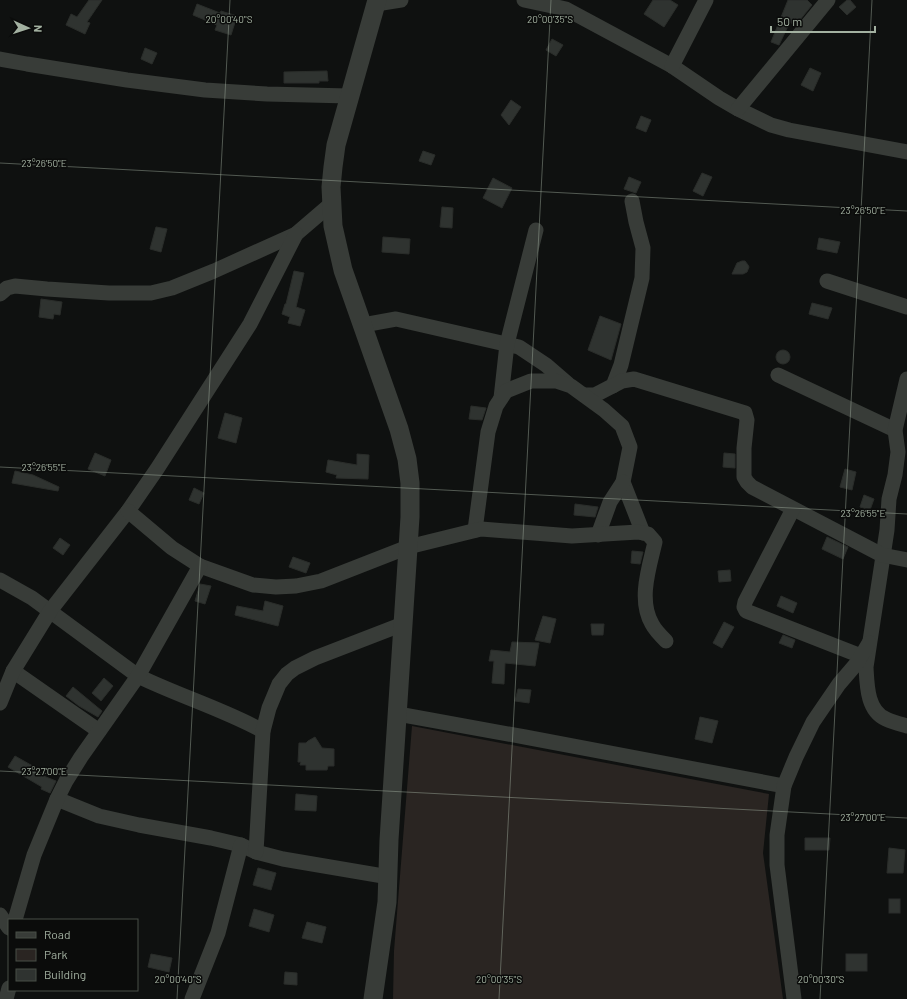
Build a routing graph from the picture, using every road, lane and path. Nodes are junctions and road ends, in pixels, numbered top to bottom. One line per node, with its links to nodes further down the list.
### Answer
1 (401, 0): 5 (street)
2 (524, 0): 6 (street)
3 (706, 0): 8 (street)
4 (828, 0): 10 (street)
5 (377, 2): 9 (street)
6 (568, 5): 8 (street)
7 (0, 58): 9 (street)
8 (672, 66): 10 (street)
9 (349, 96): 13 (street)
10 (738, 109): 11 (street)
11 (907, 152)
12 (632, 201): 24 (street)
13 (331, 204): 15 (street); 19 (street)
14 (536, 230): 20 (street)
15 (296, 234): 17 (street); 31 (street)
16 (827, 281): 18 (street)
17 (0, 294)
18 (907, 307)
19 (362, 325): 20 (street); 35 (street)
20 (507, 344): 23 (street); 26 (street)
21 (778, 375): 27 (street)
22 (907, 379): 27 (street)
23 (571, 386): 25 (street); 26 (street)
24 (613, 386): 25 (street); 30 (street)
25 (585, 395): 29 (street)
26 (502, 398): 32 (street)
27 (895, 430): 28 (street)
28 (902, 452): 36 (street)
29 (623, 482): 33 (street); 34 (street)
30 (793, 509): 36 (street); 44 (street)
31 (128, 511): 38 (street); 40 (street)
32 (475, 530): 34 (street); 35 (street)
33 (643, 533): 34 (street); 42 (street)
34 (598, 535)
35 (408, 547): 38 (street); 41 (street)
36 (882, 555): 37 (street); 43 (street)
37 (907, 560)
38 (200, 566): 46 (street)
39 (0, 580): 40 (street)
40 (50, 611): 45 (street); 46 (street)
41 (403, 624): 48 (street); 51 (street)
42 (666, 641)
43 (869, 643): 44 (street); 49 (street)
44 (861, 656): 52 (street)
45 (13, 671): 47 (street); 50 (street)
46 (138, 676): 50 (street); 51 (street)
47 (0, 703)
48 (398, 714): 52 (street); 56 (street)
49 (907, 726)
50 (99, 731): 53 (street)
51 (263, 731): 55 (street)
52 (784, 786): 62 (street)
53 (57, 799): 54 (street); 58 (street)
54 (241, 845): 55 (street); 60 (street)
55 (256, 852): 56 (street)
56 (389, 877): 61 (street)
57 (0, 915): 59 (street)
58 (15, 919)
59 (8, 927)
60 (192, 999)
61 (373, 999)
62 (794, 999)

